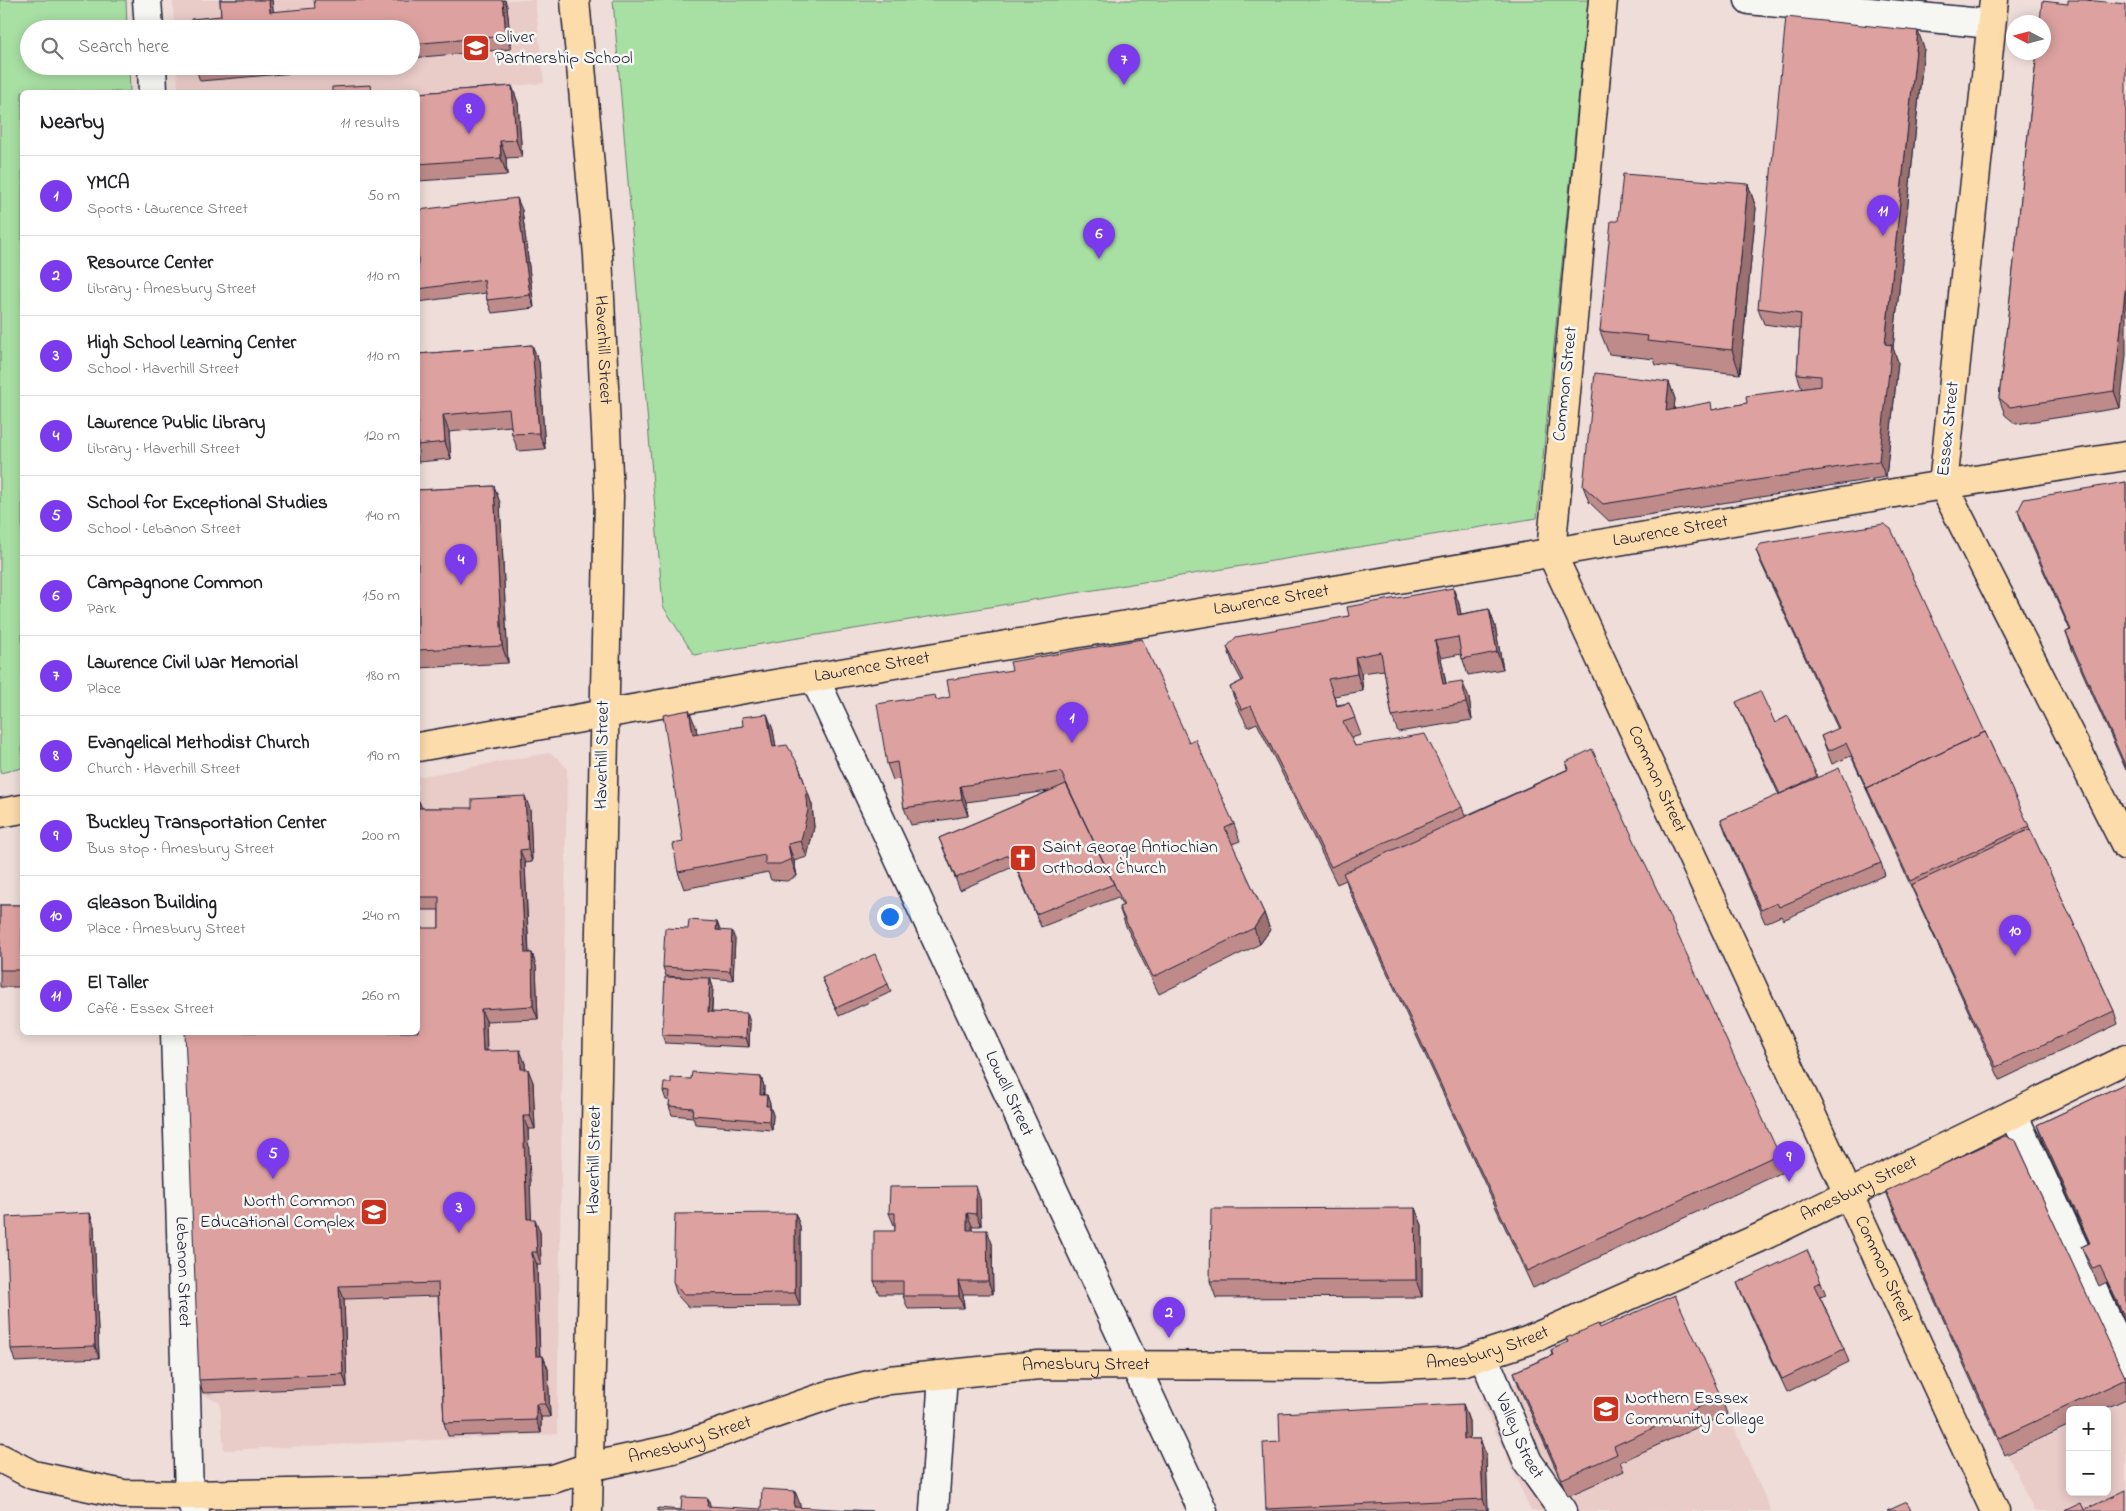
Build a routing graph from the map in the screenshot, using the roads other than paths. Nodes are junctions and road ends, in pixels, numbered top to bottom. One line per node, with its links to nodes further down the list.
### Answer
1 (147, 0): 6 (street)
2 (575, 0): 13 (main road, Haverhill Street)
3 (1603, 0): 11 (main road, Common Street)
4 (1749, 0): 5 (street)
5 (1993, 12): 10 (main road, Essex Street)
6 (148, 20)
7 (152, 75): 8 (street)
8 (153, 90)
9 (2126, 456): 10 (main road, Lawrence Street)
10 (1943, 485): 11 (main road, Lawrence Street); 17 (main road, Essex Street)
11 (1551, 552): 12 (main road, Lawrence Street); 21 (main road, Common Street)
12 (814, 677): 13 (main road, Lawrence Street); 24 (street, Lowell Street)
13 (604, 714): 14 (main road, Lawrence Street); 27 (main road, Haverhill Street)
14 (420, 747)
15 (20, 810): 16 (main road)
16 (0, 813)
17 (2126, 846)
18 (175, 1035): 28 (street, Lebanon Street)
19 (2126, 1059): 20 (main road, Amesbury Street)
20 (2013, 1114): 21 (main road, Amesbury Street); 23 (street)
21 (1847, 1195): 22 (main road, Amesbury Street); 33 (main road, Common Street)
22 (1483, 1355): 24 (main road, Amesbury Street); 32 (street, Valley Street)
23 (2126, 1361)
24 (1135, 1365): 25 (main road, Amesbury Street); 31 (street, Lowell Street)
25 (943, 1375): 27 (main road, Amesbury Street); 30 (street)
26 (0, 1458): 28 (main road, Amesbury Street)
27 (589, 1467): 28 (main road, Amesbury Street); 29 (main road, Haverhill Street)
28 (192, 1503)
29 (588, 1511)
30 (934, 1511)
31 (1203, 1511)
32 (1563, 1511)
33 (1995, 1511)

